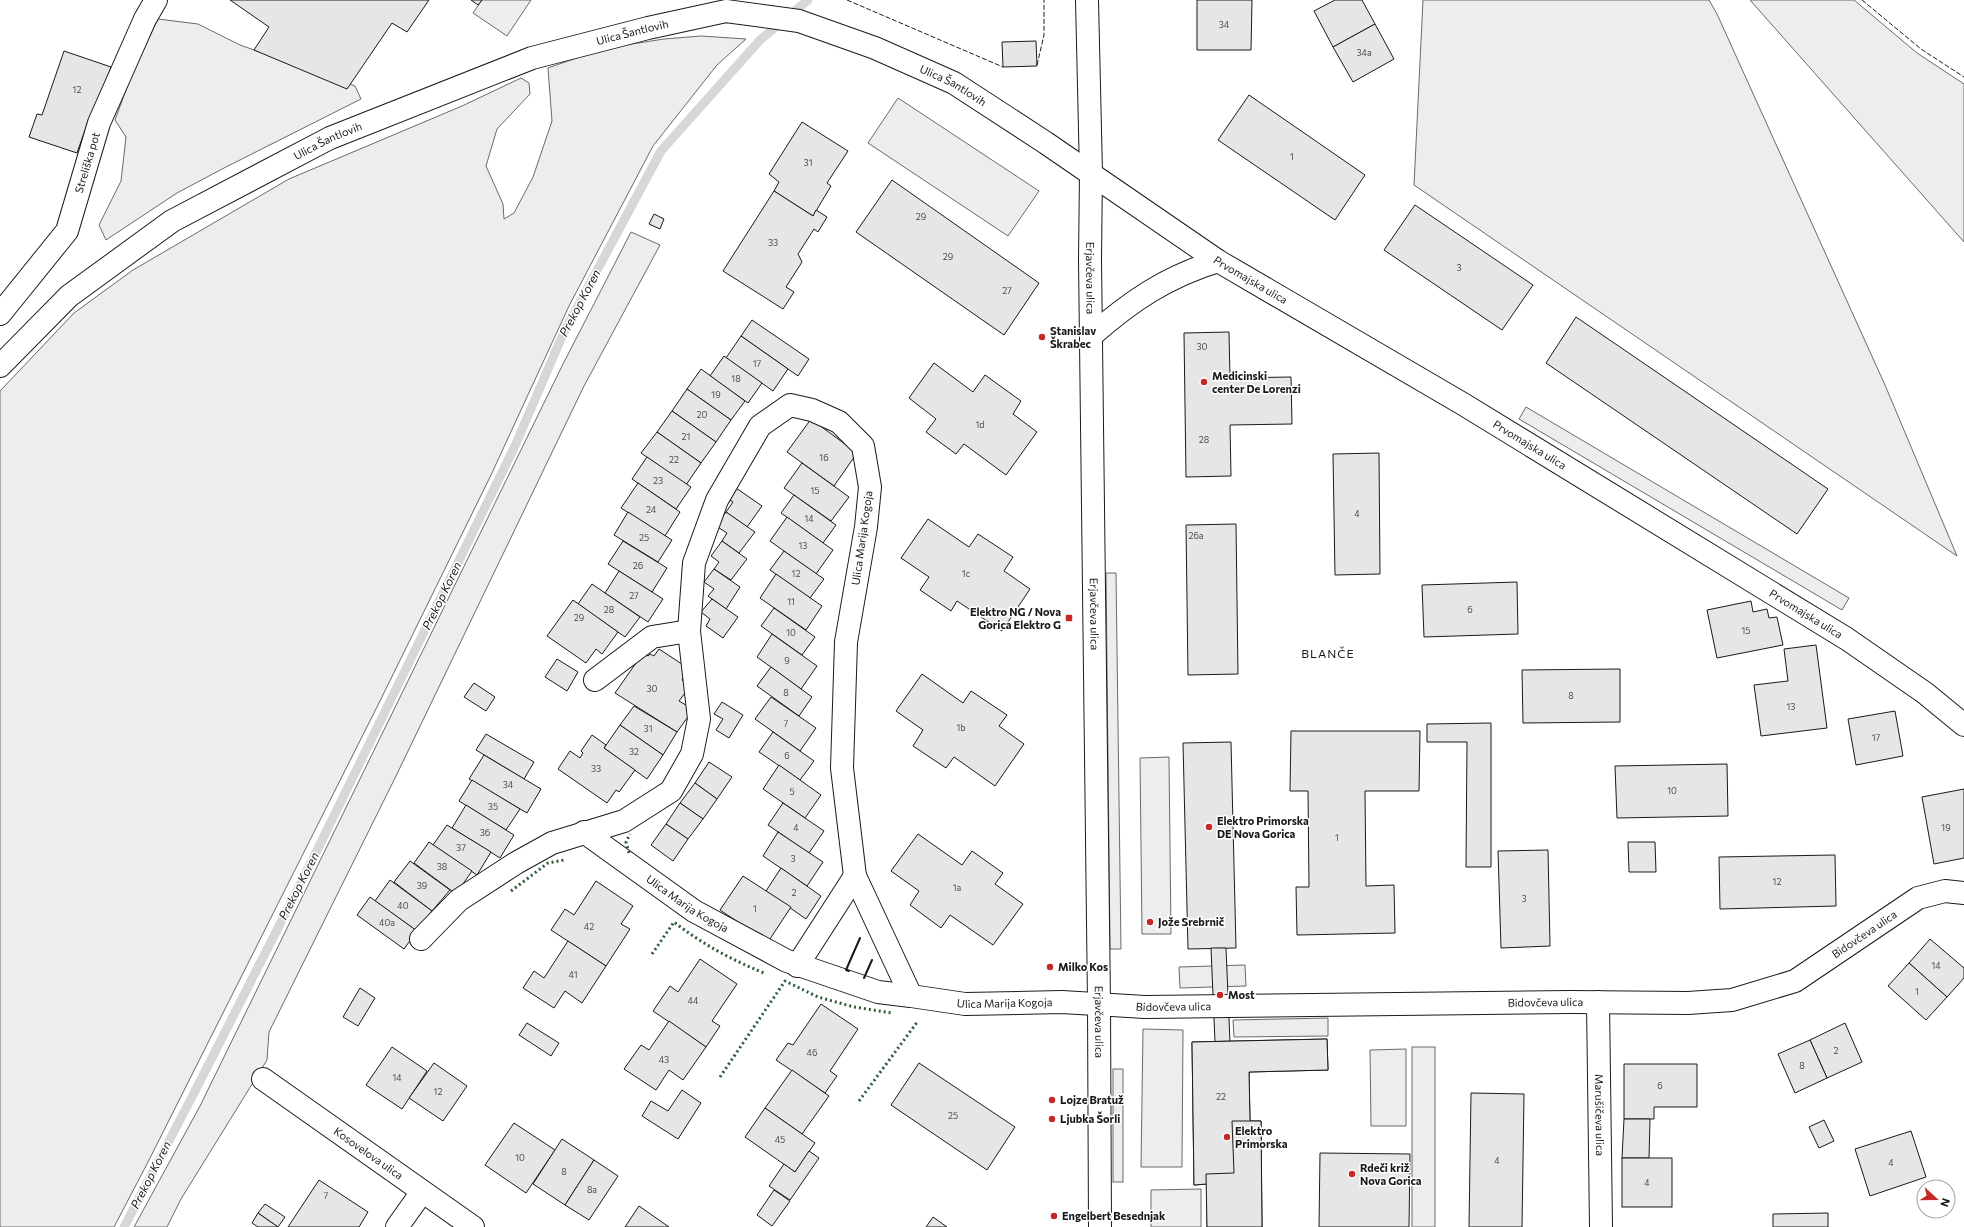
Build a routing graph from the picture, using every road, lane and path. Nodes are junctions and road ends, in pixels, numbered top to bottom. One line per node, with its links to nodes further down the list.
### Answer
1 (156, 0): 5 (street, Streliška pot)
2 (1087, 0): 3 (street, Erjavčeva ulica)
3 (1090, 173): 4 (street, Prvomajska ulica); 6 (street, Erjavčeva ulica); 7 (street, Ulica Šantlovih)
4 (1218, 261): 6 (street); 10 (street, Prvomajska ulica)
5 (0, 314)
6 (1091, 336): 18 (street, Erjavčeva ulica)
7 (0, 366)
8 (689, 631): 9 (street); 11 (street, Ulica Marija Kogoja); 12 (street, Ulica Marija Kogoja)
9 (594, 680)
10 (1964, 725)
11 (584, 832): 14 (street, Ulica Marija Kogoja); 15 (street, Ulica Marija Kogoja)
12 (855, 876): 15 (street); 16 (street, Ulica Marija Kogoja)
13 (1964, 893): 17 (street, Bidovčeva ulica)
14 (421, 939)
15 (797, 966): 16 (street, Ulica Marija Kogoja)
16 (911, 996): 18 (street, Ulica Marija Kogoja)
17 (1598, 1002): 18 (street, Bidovčeva ulica); 24 (street, Marušičeva ulica)
18 (1099, 1004): 23 (street, Erjavčeva ulica)
19 (262, 1079): 20 (street, Kosovelova ulica)
20 (422, 1192): 21 (street); 22 (street, Kosovelova ulica)
21 (397, 1227)
22 (473, 1227)
23 (1100, 1227)
24 (1600, 1227)

